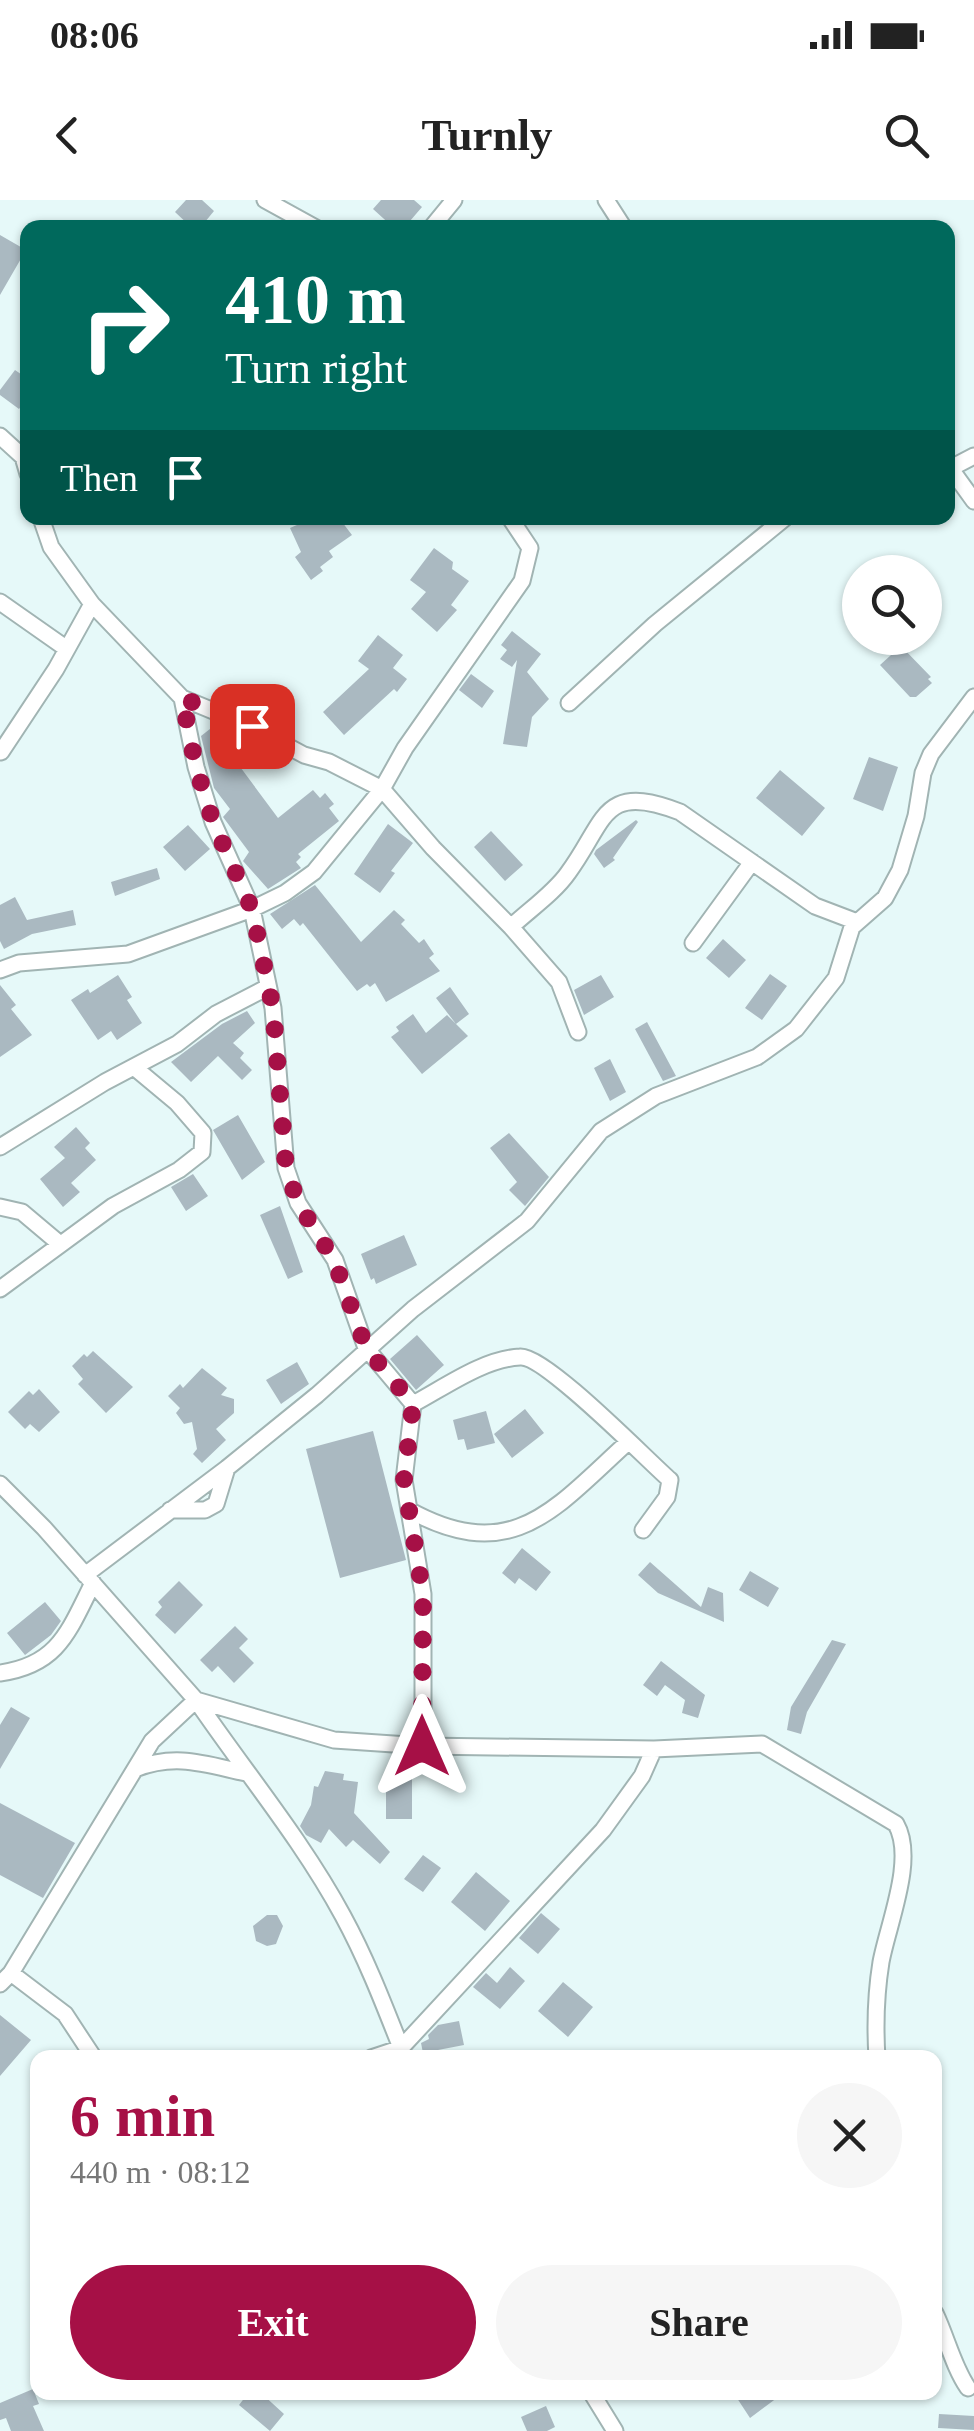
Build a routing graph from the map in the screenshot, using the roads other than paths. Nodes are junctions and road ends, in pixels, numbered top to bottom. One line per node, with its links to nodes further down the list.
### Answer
1 (265, 200): 3 (street)
2 (454, 200): 4 (street)
3 (301, 220)
4 (438, 220)
5 (0, 436): 6 (street)
6 (20, 454)
7 (955, 474): 8 (street)
8 (974, 501)
9 (44, 525): 13 (street)
10 (515, 525): 19 (street)
11 (776, 525): 17 (street)
12 (0, 602): 14 (street)
13 (92, 604): 14 (street); 16 (street)
14 (66, 649): 18 (street)
15 (974, 697): 22 (street)
16 (182, 698): 19 (street); 21 (street)
17 (568, 702)
18 (0, 754)
19 (382, 789): 21 (street); 23 (street)
20 (752, 862): 22 (street); 23 (street); 24 (street)
21 (252, 909): 25 (street); 26 (street)
22 (857, 922): 33 (street)
23 (511, 927): 27 (street)
24 (693, 943)
25 (0, 970)
26 (268, 987): 28 (street); 33 (street)
27 (578, 1032)
28 (135, 1068): 29 (street); 31 (street)
29 (0, 1147)
30 (0, 1206): 31 (street)
31 (60, 1244): 32 (street)
32 (0, 1289)
33 (366, 1348): 34 (street); 39 (street)
34 (413, 1404): 35 (street); 37 (street)
35 (628, 1442): 37 (street); 38 (street)
36 (0, 1484): 39 (street)
37 (409, 1510): 42 (street)
38 (643, 1530)
39 (89, 1579): 40 (street); 41 (street)
40 (0, 1672)
41 (196, 1700): 42 (street); 44 (street); 45 (street)
42 (422, 1746): 43 (street)
43 (654, 1750): 49 (street); 50 (street)
44 (134, 1768): 45 (street); 46 (street)
45 (246, 1772): 48 (street)
46 (6, 1979): 47 (street)
47 (89, 2050)
48 (402, 2050)
49 (405, 2050)
50 (877, 2050)
51 (942, 2327): 52 (street)
52 (968, 2388)
53 (596, 2400): 54 (street)
54 (615, 2431)

